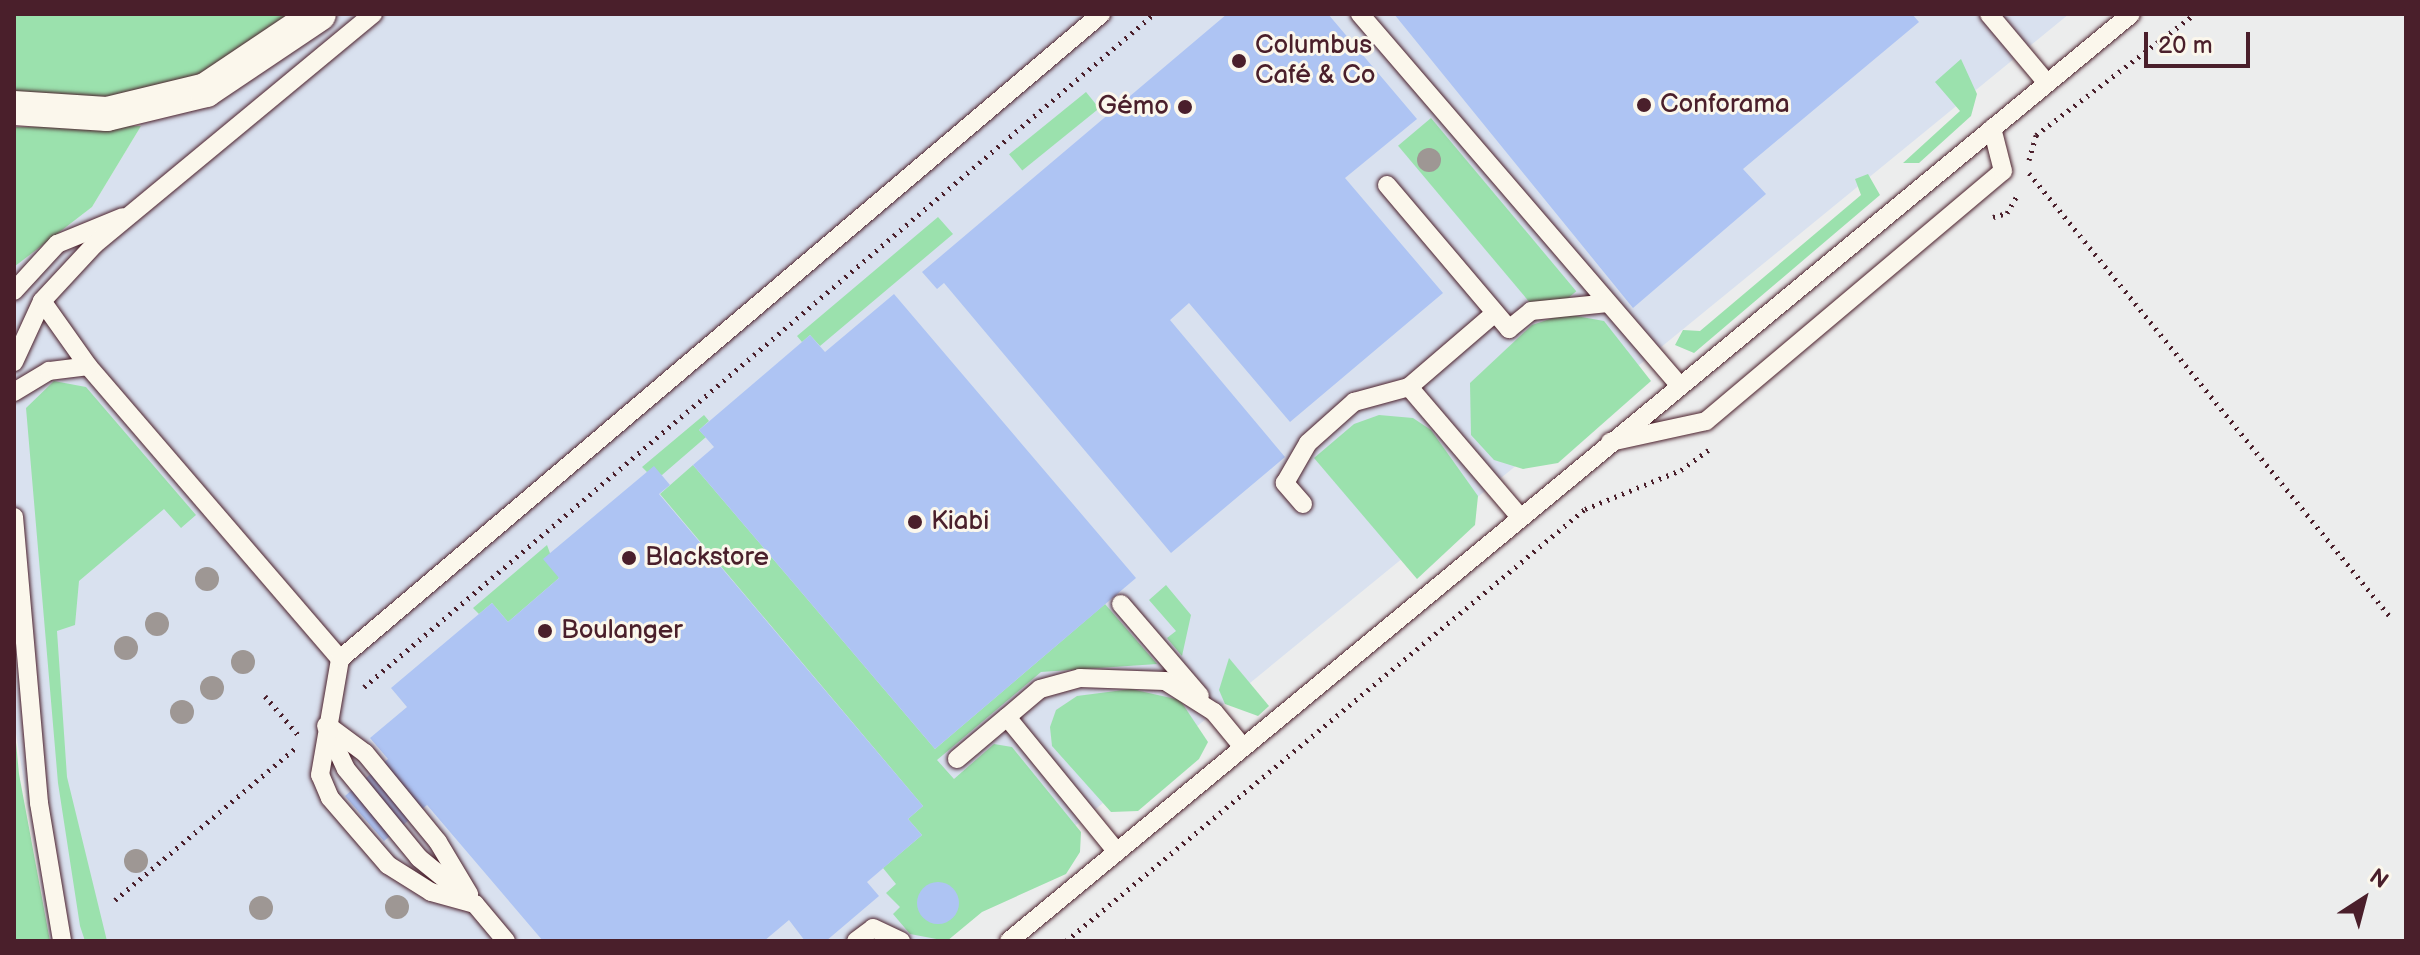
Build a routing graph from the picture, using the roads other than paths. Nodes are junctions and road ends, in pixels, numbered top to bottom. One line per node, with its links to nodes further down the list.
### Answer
1 (319, 14): 9 (street)
2 (373, 14): 12 (lane)
3 (1101, 14): 27 (lane)
4 (1360, 14): 15 (lane)
5 (1989, 14): 8 (lane)
6 (2131, 14): 7 (lane)
7 (2108, 21): 8 (lane)
8 (2047, 83): 10 (lane)
9 (14, 108)
10 (1992, 128): 19 (lane); 22 (lane)
11 (1387, 185): 16 (lane)
12 (126, 216): 13 (lane); 14 (lane)
13 (14, 291)
14 (42, 301): 17 (lane); 18 (lane)
15 (1608, 303): 16 (lane); 19 (lane)
16 (1495, 313): 20 (lane)
17 (14, 362)
18 (88, 366): 21 (lane); 27 (lane)
19 (1678, 384): 22 (lane)
20 (1409, 387): 23 (lane); 24 (lane)
21 (14, 392)
22 (1607, 443): 24 (lane)
23 (1303, 504)
24 (1519, 516): 31 (lane)
25 (14, 517): 35 (lane)
26 (1121, 604): 28 (lane)
27 (340, 659): 30 (lane)
28 (1214, 712): 29 (lane); 31 (lane)
29 (1007, 717): 32 (lane); 33 (lane)
30 (325, 723): 34 (lane); 34 (lane)
31 (1243, 747): 33 (lane)
32 (957, 759)
33 (1117, 852): 39 (lane)
34 (475, 904): 36 (lane)
35 (62, 941)
36 (506, 941)
37 (856, 941): 38 (lane)
38 (901, 941)
39 (1009, 941)

